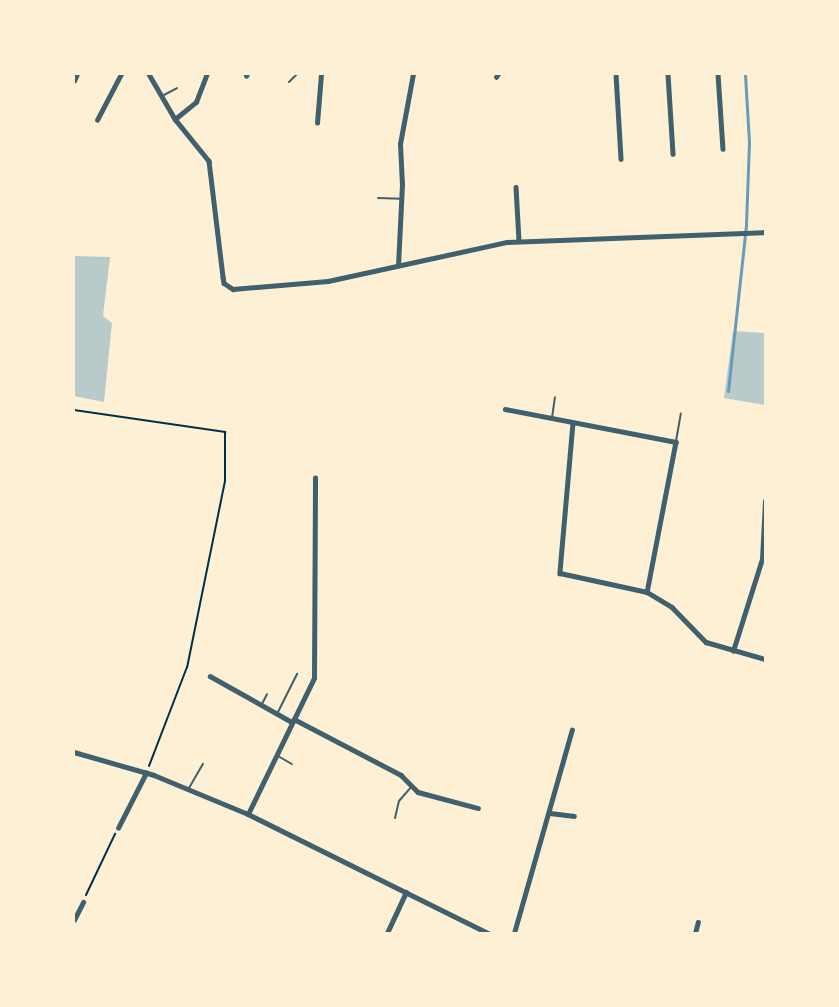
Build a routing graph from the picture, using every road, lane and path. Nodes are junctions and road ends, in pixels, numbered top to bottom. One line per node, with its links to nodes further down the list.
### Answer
1 (78, 74): 11 (street)
2 (121, 74): 16 (street)
3 (149, 74): 14 (street)
4 (207, 74): 15 (street)
5 (297, 74): 12 (lane)
6 (321, 74): 17 (street)
7 (413, 74): 23 (street)
8 (616, 74): 20 (street)
9 (668, 74): 19 (street)
10 (718, 74): 18 (street)
11 (74, 81)
12 (290, 82)
13 (177, 88): 14 (lane)
14 (162, 96): 15 (street)
15 (176, 119): 26 (street)
16 (96, 120)
17 (317, 123)
18 (724, 149)
19 (673, 154)
20 (622, 159)
21 (516, 186): 25 (street)
22 (378, 198): 23 (lane)
23 (401, 199): 26 (street)
24 (765, 232): 25 (street)
25 (519, 241): 26 (street)
26 (398, 266)
27 (555, 397): 31 (lane)
28 (74, 410): 50 (path)
29 (505, 410): 31 (street)
30 (681, 414): 33 (lane)
31 (552, 418): 32 (street)
32 (573, 423): 33 (street); 36 (street)
33 (676, 442): 36 (street)
34 (315, 478): 44 (street)
35 (765, 501): 37 (street)
36 (647, 592): 37 (street)
37 (734, 651): 38 (street)
38 (765, 659)
39 (297, 674): 43 (lane)
40 (210, 676): 42 (street)
41 (267, 694): 42 (lane)
42 (261, 707): 43 (street)
43 (277, 714): 44 (street)
44 (293, 721): 47 (street); 51 (street)
45 (572, 730): 54 (street)
46 (74, 752): 50 (street)
47 (276, 755): 49 (lane); 55 (street)
48 (203, 764): 52 (lane)
49 (292, 764)
50 (146, 773): 52 (street); 58 (street)
51 (412, 786): 53 (street); 57 (lane)
52 (188, 790): 55 (street)
53 (478, 808)
54 (550, 813): 56 (street); 65 (street)
55 (248, 814): 59 (street)
56 (574, 816)
57 (396, 818)
58 (118, 828): 60 (path)
59 (406, 892): 63 (street); 64 (street)
60 (83, 902): 61 (street)
61 (74, 920)
62 (698, 922): 66 (street)
63 (387, 933)
64 (488, 933)
65 (514, 933)
66 (695, 933)

